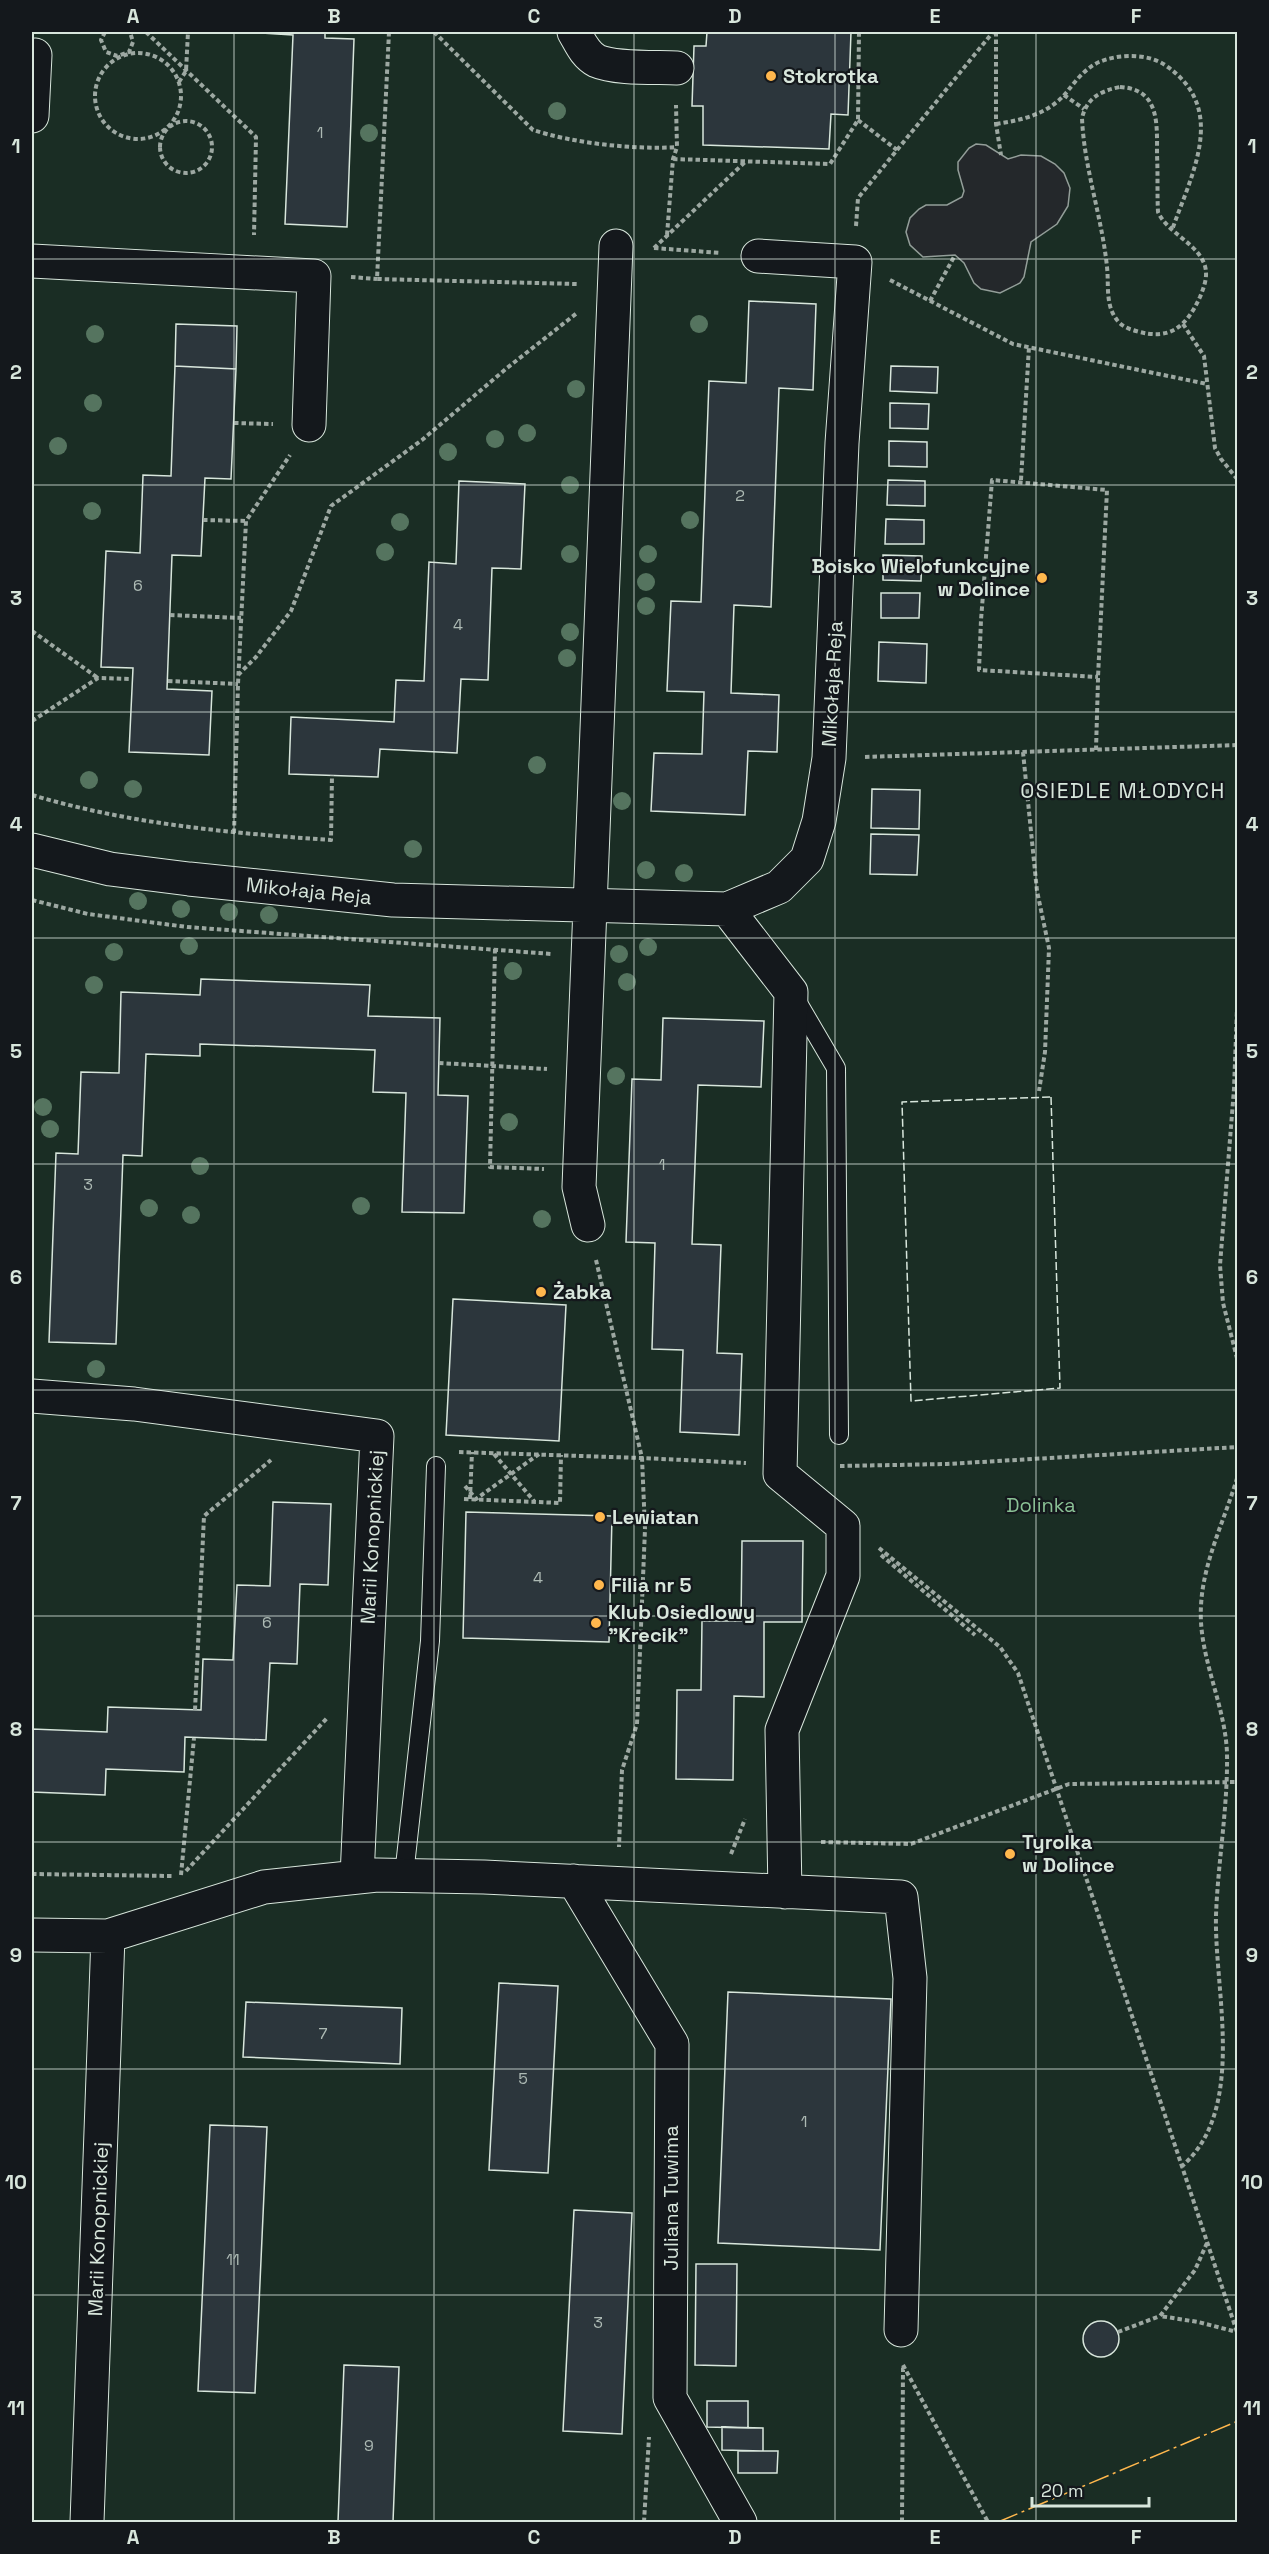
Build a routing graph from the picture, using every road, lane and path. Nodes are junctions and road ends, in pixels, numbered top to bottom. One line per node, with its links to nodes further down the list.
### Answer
1 (105, 32): 2 (path)
2 (130, 32)
3 (146, 32): 12 (path)
4 (188, 32): 12 (path)
5 (389, 32): 37 (path)
6 (434, 32): 22 (path)
7 (574, 32): 11 (street)
8 (859, 32): 18 (path)
9 (995, 32): 19 (path); 23 (path)
10 (35, 55): 17 (street)
11 (677, 68)
12 (186, 71): 13 (path); 29 (path)
13 (179, 82): 20 (path); 21 (path)
14 (1064, 95): 16 (path); 19 (path); 27 (path)
15 (676, 106): 22 (path)
16 (1084, 109): 27 (path); 39 (path)
17 (32, 116)
18 (858, 120): 23 (path); 26 (path)
19 (996, 124): 24 (path)
20 (170, 126): 21 (path); 21 (path)
21 (163, 131)
22 (676, 147): 25 (path)
23 (897, 150): 36 (path)
24 (1001, 155)
25 (673, 159): 26 (path); 28 (path)
26 (745, 162): 28 (path)
27 (1172, 230): 39 (path)
28 (667, 236): 31 (path)
29 (254, 243)
30 (616, 246): 37 (street)
31 (653, 248): 32 (path); 37 (path)
32 (710, 252)
33 (955, 255): 38 (path)
34 (758, 256): 36 (street)
35 (32, 261): 42 (street)
36 (855, 262): 38 (path); 60 (street, Mikołaja Reja)
37 (614, 285): 50 (path); 66 (street)
38 (930, 301): 40 (path)
39 (1183, 324): 41 (path)
40 (1029, 347): 41 (path); 43 (path)
41 (1207, 384): 44 (path)
42 (309, 425): 46 (path)
43 (1021, 480): 51 (path); 51 (path)
44 (1238, 480)
45 (203, 520): 46 (path)
46 (246, 521): 48 (path)
47 (170, 615): 48 (path)
48 (241, 618): 50 (path)
49 (32, 631): 52 (path)
50 (238, 675): 55 (path)
51 (1098, 677): 58 (path)
52 (98, 678): 53 (path); 56 (path)
53 (131, 679)
54 (168, 681): 55 (path)
55 (238, 684): 63 (path)
56 (32, 721)
57 (1238, 745): 58 (path)
58 (1096, 750): 59 (path)
59 (1023, 752): 60 (path); 75 (path)
60 (829, 758): 67 (street, Mikołaja Reja)
61 (332, 775): 63 (path)
62 (32, 795): 63 (path)
63 (234, 834)
64 (32, 850): 66 (street, Mikołaja Reja)
65 (32, 900): 68 (path)
66 (589, 907): 67 (street, Mikołaja Reja); 69 (street)
67 (727, 909): 71 (street)
68 (495, 949): 69 (path); 73 (path)
69 (587, 956): 77 (street)
70 (1238, 982): 78 (path)
71 (791, 992): 81 (lane); 106 (street)
72 (439, 1063): 73 (path)
73 (492, 1066): 74 (path); 76 (path)
74 (515, 1067)
75 (1039, 1091)
76 (512, 1168)
77 (588, 1225): 87 (path)
78 (1238, 1362)
79 (32, 1396): 80 (street, Marii Konopnickiej)
80 (309, 1427): 100 (path); 101 (street, Marii Konopnickiej)
81 (839, 1435)
82 (1238, 1447): 90 (path)
83 (472, 1452): 84 (path); 88 (path); 94 (path)
84 (494, 1453): 85 (path); 91 (path)
85 (540, 1454): 86 (path); 91 (path)
86 (561, 1455): 87 (path); 96 (path)
87 (642, 1458): 89 (path); 110 (path)
88 (442, 1459): 93 (lane)
89 (710, 1462)
90 (860, 1467)
91 (512, 1474): 95 (path); 96 (path)
92 (1238, 1475): 103 (path)
93 (436, 1498): 94 (path); 107 (lane)
94 (470, 1499): 95 (path)
95 (476, 1499): 96 (path)
96 (534, 1501)
97 (872, 1542): 105 (path)
98 (885, 1559): 99 (path)
99 (975, 1635)
100 (195, 1710)
101 (364, 1716): 102 (path); 108 (street, Marii Konopnickiej)
102 (194, 1738)
103 (1226, 1782): 104 (path); 105 (path); 114 (path)
104 (1238, 1782)
105 (1056, 1788): 106 (path); 114 (path)
106 (784, 1841): 111 (street)
107 (404, 1875): 108 (street); 109 (street)
108 (357, 1877): 113 (street)
109 (574, 1881): 110 (street); 123 (street, Juliana Tuwima)
110 (618, 1884): 111 (street)
111 (785, 1892): 117 (street)
112 (32, 1935): 113 (street)
113 (108, 1936): 121 (street, Marii Konopnickiej)
114 (1181, 2167): 115 (path)
115 (1208, 2242): 116 (path); 119 (path)
116 (1160, 2316): 118 (path); 119 (path)
117 (901, 2330)
118 (1118, 2332)
119 (1237, 2334)
120 (649, 2427): 122 (path)
121 (87, 2523)
122 (644, 2523)
123 (740, 2523)
124 (902, 2523): 125 (path)
125 (988, 2523)

